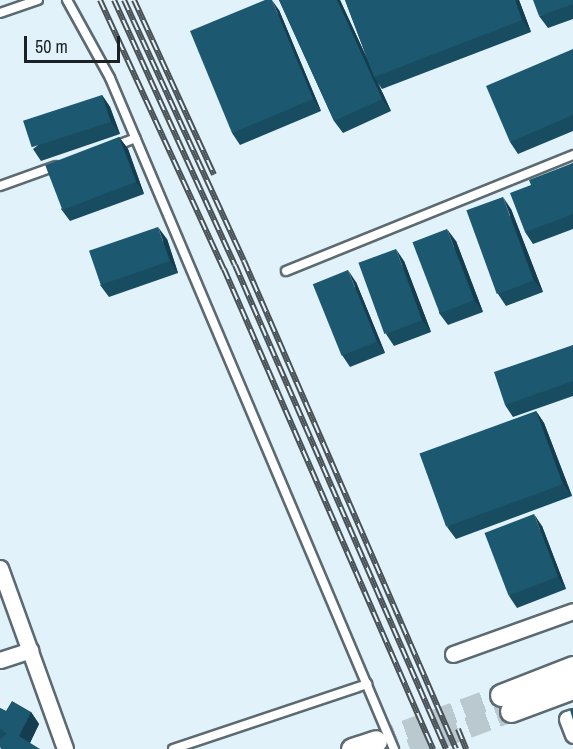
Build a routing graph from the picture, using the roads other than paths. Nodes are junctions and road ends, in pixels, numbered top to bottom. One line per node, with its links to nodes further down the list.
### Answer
1 (38, 0): 3 (lane)
2 (66, 0): 4 (lane)
3 (0, 13)
4 (136, 138): 5 (lane); 16 (lane)
5 (103, 150)
6 (573, 155): 9 (lane)
7 (69, 162): 8 (lane)
8 (0, 186)
9 (286, 271)
10 (0, 568): 12 (street)
11 (573, 611): 13 (street)
12 (30, 650): 14 (street); 21 (street)
13 (453, 654)
14 (0, 660)
15 (573, 667): 17 (street)
16 (367, 684): 20 (lane); 22 (lane)
17 (573, 688)
18 (573, 717): 19 (street)
19 (573, 735)
20 (385, 745): 23 (street)
21 (64, 749)
22 (173, 749)
23 (352, 749)

